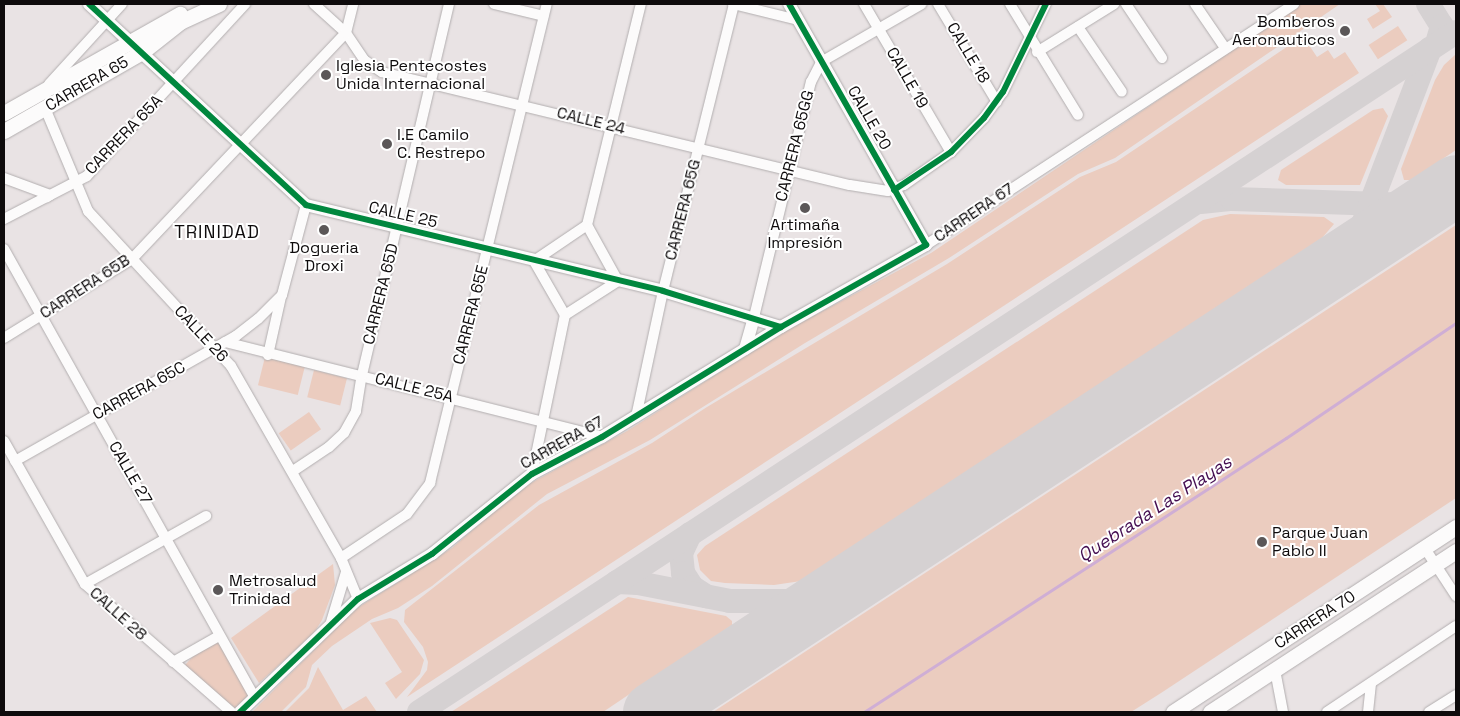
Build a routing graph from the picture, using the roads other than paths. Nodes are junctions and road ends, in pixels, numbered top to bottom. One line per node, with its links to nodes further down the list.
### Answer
1 (89, 4): 24 (street, CALLE 25)
2 (122, 4): 24 (street)
3 (198, 4): 30 (main road, CARRERA 65)
4 (219, 4): 32 (main road, CARRERA 65)
5 (245, 4): 36 (street, CARRERA 65A)
6 (314, 4): 28 (street, CALLE 24)
7 (353, 4): 28 (street)
8 (449, 4): 37 (street, CARRERA 65D)
9 (494, 4): 23 (street)
10 (547, 4): 23 (street, CARRERA 65E)
11 (641, 4): 45 (street)
12 (734, 4): 25 (street); 48 (street, CARRERA 65G)
13 (788, 4): 25 (street, CALLE 20)
14 (864, 4): 27 (street, CALLE 19)
15 (922, 4): 27 (street)
16 (938, 4): 40 (street, CALLE 18)
17 (1010, 4): 29 (street)
18 (1046, 4): 29 (street)
19 (1114, 4): 26 (street)
20 (1126, 4): 34 (street)
21 (1195, 4): 31 (street)
22 (1294, 4): 31 (street, CARRERA 67)
23 (544, 16): 41 (street, CARRERA 65E)
24 (107, 20): 30 (street, CALLE 25); 38 (street)
25 (798, 20): 35 (street, CALLE 20)
26 (1078, 27): 33 (street); 39 (street)
27 (879, 29): 35 (street); 49 (street, CALLE 19)
28 (346, 33): 37 (street, CALLE 24); 47 (street, CARRERA 65B)
29 (1029, 38): 33 (street); 40 (street)
30 (129, 40): 32 (street, CALLE 25); 38 (main road, CARRERA 65)
31 (1225, 48): 59 (street, CARRERA 67)
32 (142, 52): 36 (street, CALLE 25); 42 (main road, CARRERA 65)
33 (1037, 52): 44 (street)
34 (1162, 58)
35 (821, 62): 50 (street, CARRERA 65GG); 53 (street, CALLE 20)
36 (174, 82): 47 (street, CALLE 25); 52 (street, CARRERA 65A)
37 (431, 84): 41 (street, CALLE 24); 58 (street, CARRERA 65D)
38 (44, 90): 43 (main road, CARRERA 65)
39 (1122, 92)
40 (997, 102): 49 (street)
41 (523, 104): 45 (street, CALLE 24); 61 (street, CARRERA 65E)
42 (45, 108): 46 (main road, CARRERA 65); 52 (street, CALLE 26)
43 (4, 113)
44 (1078, 115)
45 (611, 127): 48 (street, CALLE 24); 57 (street)
46 (4, 131)
47 (240, 144): 55 (street, CALLE 25); 62 (street, CARRERA 65B)
48 (699, 147): 50 (street, CALLE 24); 65 (street, CARRERA 65G)
49 (950, 152): 53 (street)
50 (790, 169): 53 (street, CALLE 24); 69 (street, CARRERA 65GG)
51 (4, 178): 54 (street)
52 (75, 182): 54 (street, CARRERA 65A); 62 (street, CALLE 26)
53 (894, 190): 59 (street, CALLE 20)
54 (50, 195): 56 (street, CARRERA 65A)
55 (306, 206): 58 (street, CALLE 25); 66 (street, CARRERA 65C)
56 (4, 219)
57 (587, 225): 63 (street); 64 (street)
58 (397, 228): 61 (street, CALLE 25); 76 (street, CARRERA 65D)
59 (926, 245): 70 (street, CARRERA 67)
60 (4, 249): 68 (street, CALLE 27)
61 (488, 249): 63 (street, CALLE 25); 77 (street, CARRERA 65E)
62 (132, 259): 68 (street, CARRERA 65B); 73 (street, CALLE 26)
63 (534, 261): 64 (street, CALLE 25); 67 (street)
64 (618, 281): 65 (street, CALLE 25); 67 (street)
65 (663, 291): 69 (street, CALLE 25); 79 (street, CARRERA 65G)
66 (282, 294): 72 (street, CARRERA 65C); 75 (street, CARRERA 65C)
67 (565, 316): 80 (street)
68 (41, 317): 71 (street, CARRERA 65B); 78 (street, CALLE 27)
69 (754, 317): 70 (street, CALLE 25); 74 (street)
70 (781, 327): 74 (street, CARRERA 67)
71 (4, 338)
72 (225, 342): 73 (street, CARRERA 65C); 75 (street, CALLE 25A)
73 (215, 348): 78 (street, CARRERA 65C); 84 (street, CALLE 26)
74 (745, 349): 79 (street, CARRERA 67)
75 (268, 355): 76 (street, CALLE 25A)
76 (362, 375): 77 (street, CALLE 25A); 84 (street, CARRERA 65D)
77 (450, 396): 80 (street, CALLE 25A); 91 (street, CARRERA 65E)
78 (96, 415): 83 (street, CARRERA 65C); 88 (street, CALLE 27)
79 (636, 417): 81 (street, CARRERA 67)
80 (542, 420): 81 (street, CALLE 25A); 85 (street)
81 (602, 437): 85 (street, CARRERA 67)
82 (4, 441): 83 (street, CALLE 28)
83 (15, 461): 94 (street, CALLE 28)
84 (293, 471): 91 (street, CALLE 26)
85 (532, 474): 96 (street, CARRERA 67)
86 (206, 516): 88 (street)
87 (1456, 527): 89 (main road, CARRERA 70)
88 (167, 539): 94 (street); 99 (street, CALLE 27)
89 (1424, 547): 92 (street); 103 (main road, CARRERA 70)
90 (1456, 551): 92 (main road, CARRERA 70)
91 (342, 558): 93 (street, CALLE 26)
92 (1436, 565): 95 (street); 101 (main road, CARRERA 70)
93 (346, 572): 96 (street, CALLE 26); 97 (street)
94 (85, 584): 100 (street, CALLE 28)
95 (1456, 596)
96 (358, 599): 97 (street, CARRERA 67)
97 (331, 622): 105 (street, CARRERA 67)
98 (1456, 626): 102 (street)
99 (220, 636): 100 (street); 105 (street, CALLE 27)
100 (173, 662): 107 (street, CALLE 28)
101 (1275, 670): 106 (main road, CARRERA 70); 110 (street)
102 (1371, 682): 111 (street); 112 (street)
103 (1214, 686): 106 (street); 109 (main road, CARRERA 70)
104 (1456, 695): 113 (street)
105 (255, 698): 108 (street, CARRERA 67)
106 (1215, 711)
107 (231, 712)
108 (240, 712)
109 (1173, 712)
110 (1283, 712)
111 (1327, 712)
112 (1368, 712)
113 (1429, 712)

